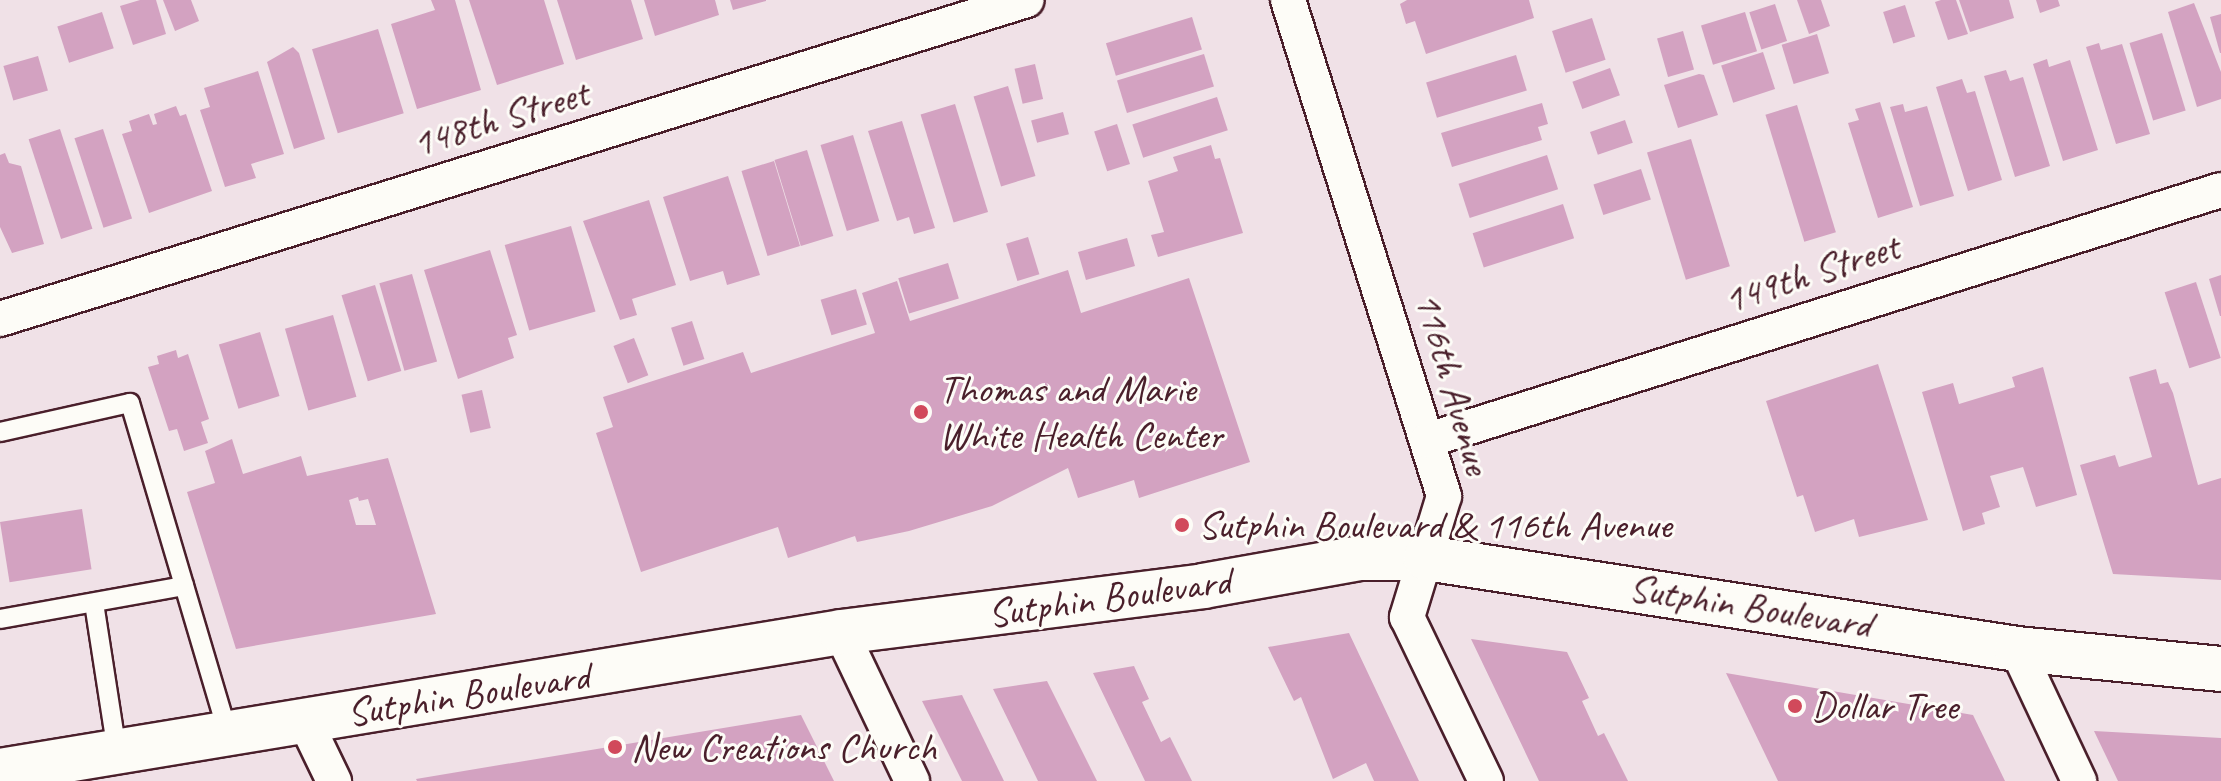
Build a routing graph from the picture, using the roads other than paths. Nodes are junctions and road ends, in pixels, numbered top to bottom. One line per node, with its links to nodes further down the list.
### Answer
1 (1027, 0): 4 (street, 148th Street)
2 (1288, 0): 6 (street, 116th Avenue)
3 (2221, 190): 6 (street, 149th Street)
4 (0, 319)
5 (0, 432): 8 (lane)
6 (1428, 440): 7 (street, 116th Avenue)
7 (1426, 558): 11 (main road, Sutphin Boulevard); 12 (main road, Sutphin Boulevard); 20 (street, 116th Avenue)
8 (184, 586): 9 (lane); 15 (lane)
9 (94, 603): 10 (lane); 16 (lane)
10 (0, 619)
11 (841, 632): 14 (main road, Sutphin Boulevard); 19 (street)
12 (2017, 649): 13 (main road, Sutphin Boulevard); 21 (street)
13 (2221, 669)
14 (305, 721): 15 (main road, Sutphin Boulevard); 18 (street)
15 (228, 733): 16 (main road, Sutphin Boulevard)
16 (117, 752): 17 (main road, Sutphin Boulevard)
17 (0, 771)
18 (334, 781)
19 (912, 781)
20 (1486, 781)
21 (2079, 781)

